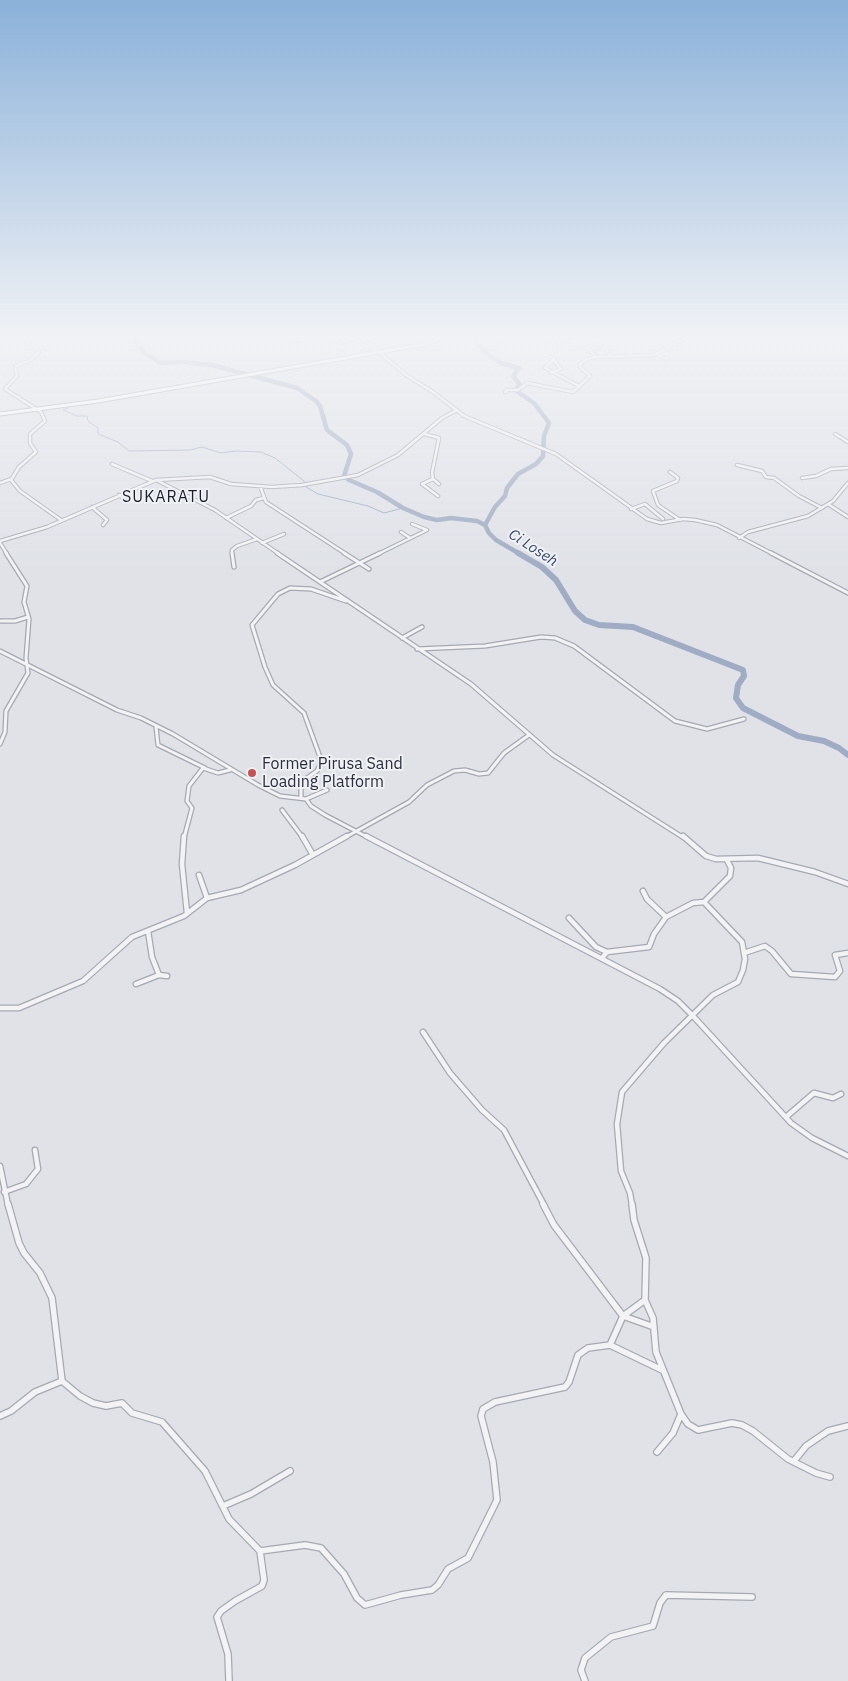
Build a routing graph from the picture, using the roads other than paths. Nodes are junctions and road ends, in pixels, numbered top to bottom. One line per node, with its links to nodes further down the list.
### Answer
1 (42, 413): 12 (street)
2 (451, 413): 4 (street)
3 (462, 413): 26 (street)
4 (425, 434): 13 (street); 18 (street)
5 (835, 434): 6 (street)
6 (848, 442)
7 (112, 464): 14 (street)
8 (737, 465): 25 (street)
9 (848, 468): 11 (street)
10 (670, 472): 31 (street)
11 (802, 478)
12 (11, 479): 15 (street); 30 (street)
13 (433, 479): 17 (street); 20 (street)
14 (154, 481): 18 (street); 19 (street); 28 (street)
15 (0, 483)
16 (848, 483): 23 (street)
17 (439, 484)
18 (260, 486): 21 (street)
19 (119, 495): 22 (street); 24 (street)
20 (438, 496)
21 (264, 498): 28 (street); 41 (street)
22 (126, 500)
23 (828, 504): 25 (street); 27 (street)
24 (92, 507): 30 (street); 33 (street)
25 (822, 508): 37 (street)
26 (631, 509): 29 (street); 31 (street)
27 (848, 517)
28 (226, 518): 38 (street)
29 (662, 518)
30 (62, 520): 39 (street)
31 (680, 520): 37 (street)
32 (412, 524): 36 (street)
33 (103, 525)
34 (401, 532): 36 (street)
35 (284, 534): 40 (street)
36 (410, 538): 41 (street)
37 (739, 538): 45 (street)
38 (257, 539): 40 (street); 42 (street)
39 (0, 542): 47 (street)
40 (262, 543): 44 (street)
41 (360, 562): 43 (street); 44 (street)
42 (234, 567)
43 (369, 570)
44 (320, 582): 46 (street)
45 (848, 593)
46 (348, 600): 50 (street); 61 (street)
47 (28, 617): 48 (street); 53 (street)
48 (1, 621)
49 (422, 627): 50 (street)
50 (402, 638): 51 (street)
51 (417, 649): 54 (street); 56 (street)
52 (0, 651): 53 (street)
53 (27, 665): 55 (street); 57 (street)
54 (744, 719)
55 (156, 727): 58 (street); 59 (street)
56 (529, 735): 64 (street); 66 (street)
57 (0, 744)
58 (204, 768): 59 (street); 72 (street)
59 (230, 770): 61 (street)
60 (327, 790): 62 (street)
61 (301, 798): 62 (street)
62 (306, 799): 64 (street)
63 (282, 810): 65 (street)
64 (357, 832): 65 (street); 79 (street)
65 (313, 855): 70 (street)
66 (727, 860): 68 (street); 71 (street)
67 (199, 875): 70 (street)
68 (848, 884)
69 (643, 891): 74 (street)
70 (207, 898): 72 (street)
71 (704, 902): 74 (street); 77 (street)
72 (187, 913): 75 (street)
73 (569, 918): 76 (street)
74 (666, 918): 76 (street)
75 (148, 931): 80 (street); 83 (street)
76 (607, 952): 79 (street)
77 (744, 953): 78 (street); 84 (street)
78 (848, 953)
79 (602, 958): 84 (street)
80 (159, 975): 81 (street); 82 (street)
81 (167, 976)
82 (136, 984)
83 (0, 1008)
84 (693, 1016): 87 (street); 92 (street)
85 (424, 1032): 93 (street)
86 (841, 1094): 87 (street)
87 (786, 1117): 89 (street)
88 (35, 1150): 91 (street)
89 (848, 1156)
90 (0, 1166): 91 (street)
91 (4, 1192): 97 (street)
92 (645, 1300): 93 (street); 94 (street)
93 (623, 1316): 94 (street); 95 (street)
94 (654, 1328): 96 (street)
95 (610, 1345): 96 (street); 106 (street)
96 (662, 1370): 98 (street)
97 (62, 1381): 99 (street); 105 (street)
98 (681, 1414): 101 (street); 102 (street)
99 (0, 1416)
100 (848, 1426): 102 (street)
101 (657, 1452)
102 (794, 1461): 104 (street)
103 (290, 1471): 105 (street)
104 (830, 1477)
105 (223, 1506): 106 (street)
106 (260, 1551): 108 (street)
107 (752, 1597): 109 (street)
108 (229, 1681)
109 (585, 1681)

